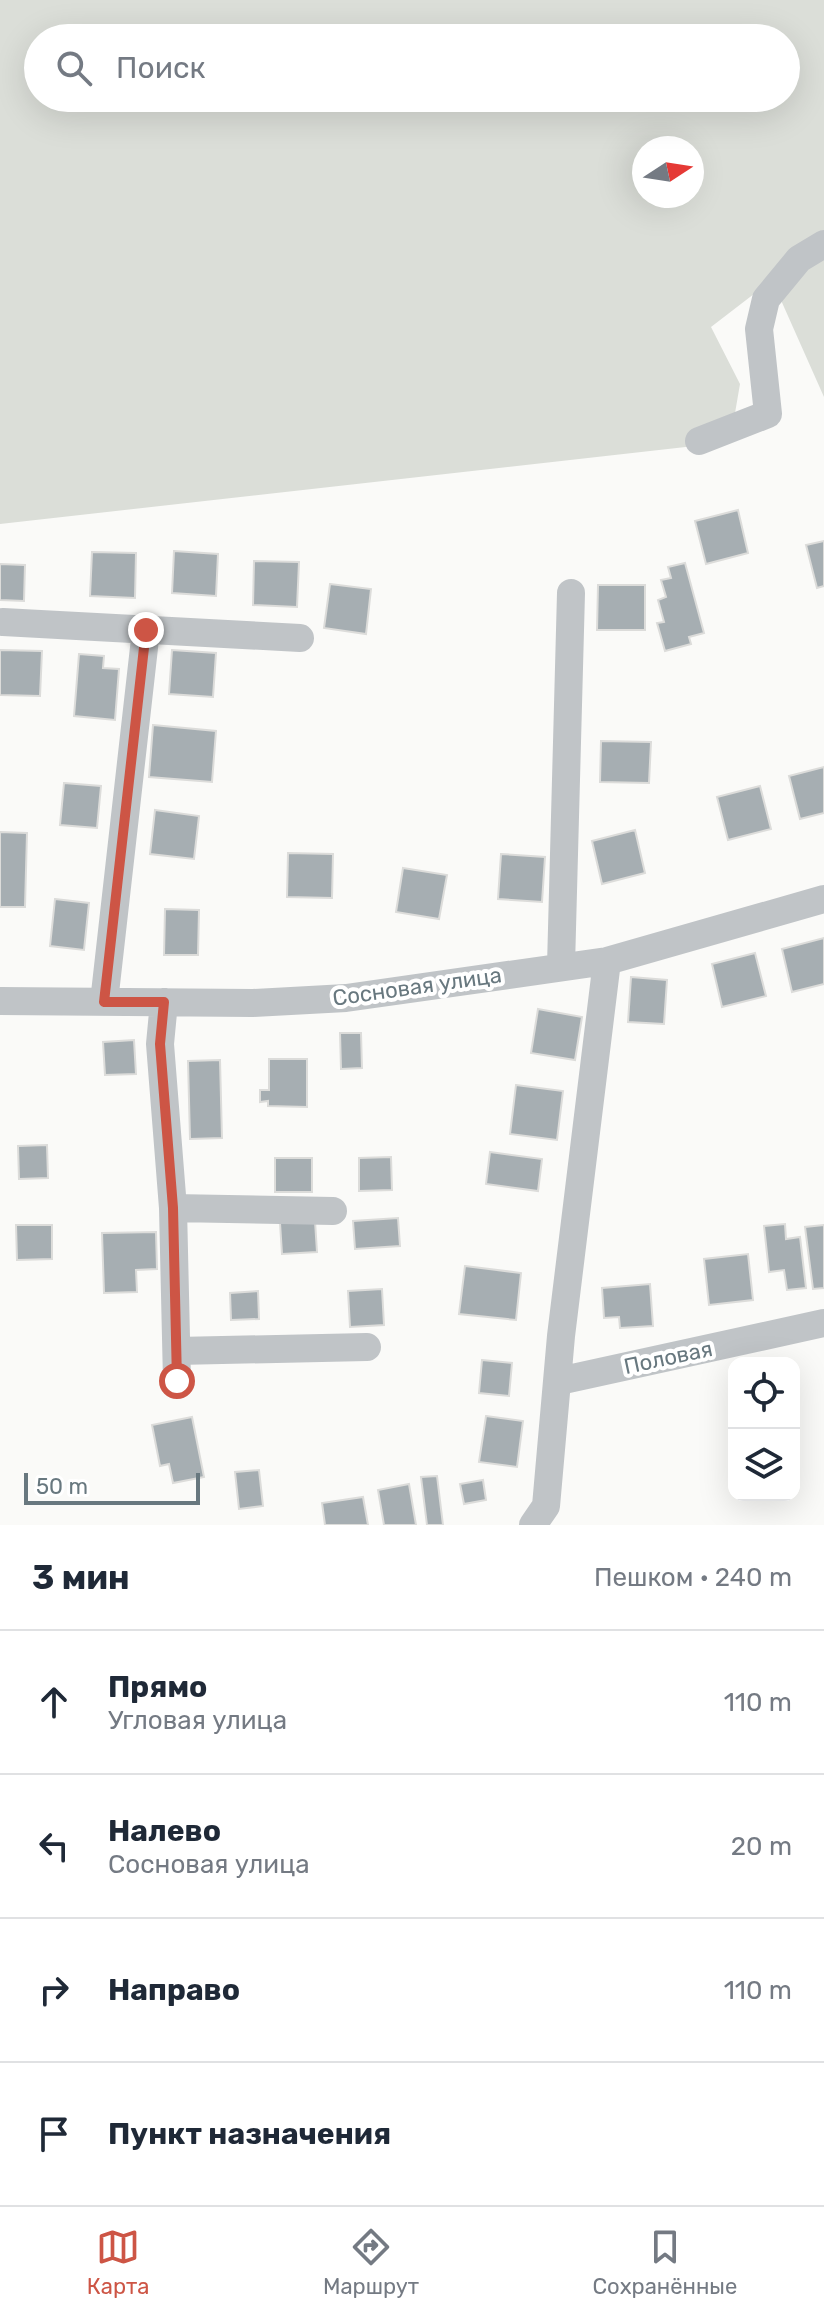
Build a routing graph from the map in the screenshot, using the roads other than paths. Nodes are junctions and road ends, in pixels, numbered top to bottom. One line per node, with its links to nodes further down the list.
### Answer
1 (824, 244): 2 (street)
2 (699, 441)
3 (571, 593): 9 (street)
4 (3, 622): 5 (street)
5 (146, 630): 6 (street); 11 (street)
6 (300, 638)
7 (824, 899): 8 (street, Сосновая улица)
8 (607, 961): 9 (street, Сосновая улица); 19 (street)
9 (561, 966): 12 (street, Сосновая улица)
10 (0, 1001): 11 (street, Сосновая улица)
11 (104, 1002): 12 (street, Сосновая улица)
12 (164, 1002): 13 (street)
13 (173, 1208): 14 (street); 17 (street)
14 (333, 1211)
15 (824, 1323): 19 (street, Половая)
16 (367, 1347): 17 (street)
17 (177, 1351): 18 (street)
18 (177, 1381)
19 (559, 1381): 20 (street)
20 (543, 1519)

